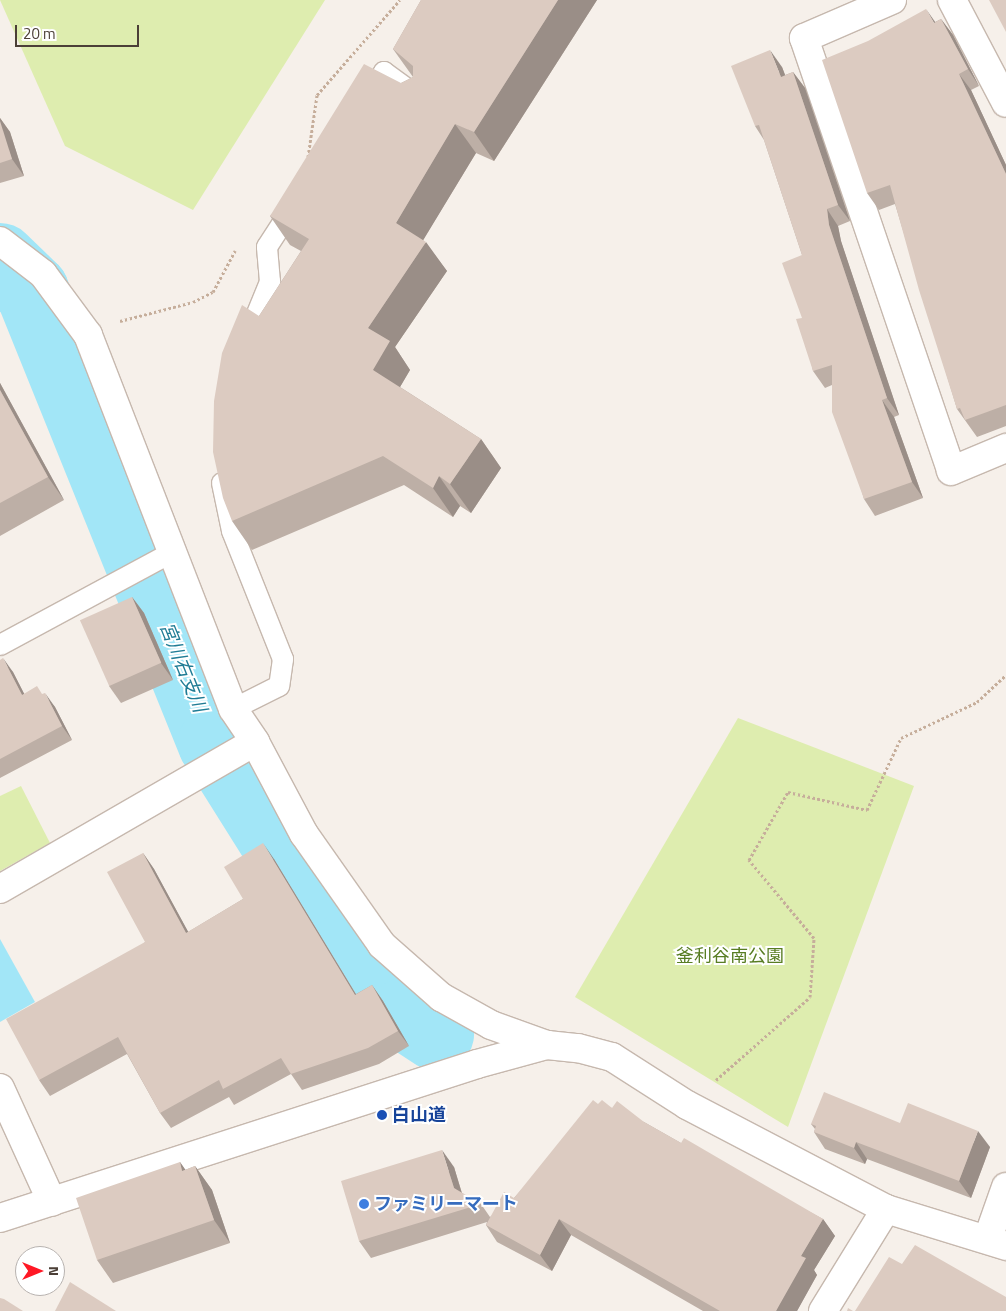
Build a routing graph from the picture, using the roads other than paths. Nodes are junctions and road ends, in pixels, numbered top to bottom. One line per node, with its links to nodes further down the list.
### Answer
1 (892, 0): 9 (street)
2 (952, 0): 4 (street)
3 (423, 100): 5 (lane)
4 (1006, 103)
5 (358, 112)
6 (304, 191): 8 (lane)
7 (0, 241): 11 (street)
8 (238, 360)
9 (1006, 448)
10 (222, 465): 13 (lane)
11 (164, 556): 12 (lane); 13 (street)
12 (0, 645)
13 (233, 709): 14 (street)
14 (245, 748): 15 (street); 16 (street)
15 (0, 889)
16 (547, 1045): 19 (street); 20 (street)
17 (0, 1088): 19 (street)
18 (1006, 1186): 22 (street)
19 (52, 1202): 21 (street)
20 (886, 1209): 22 (street); 23 (street)
21 (0, 1218)
22 (997, 1242)
23 (823, 1311)

